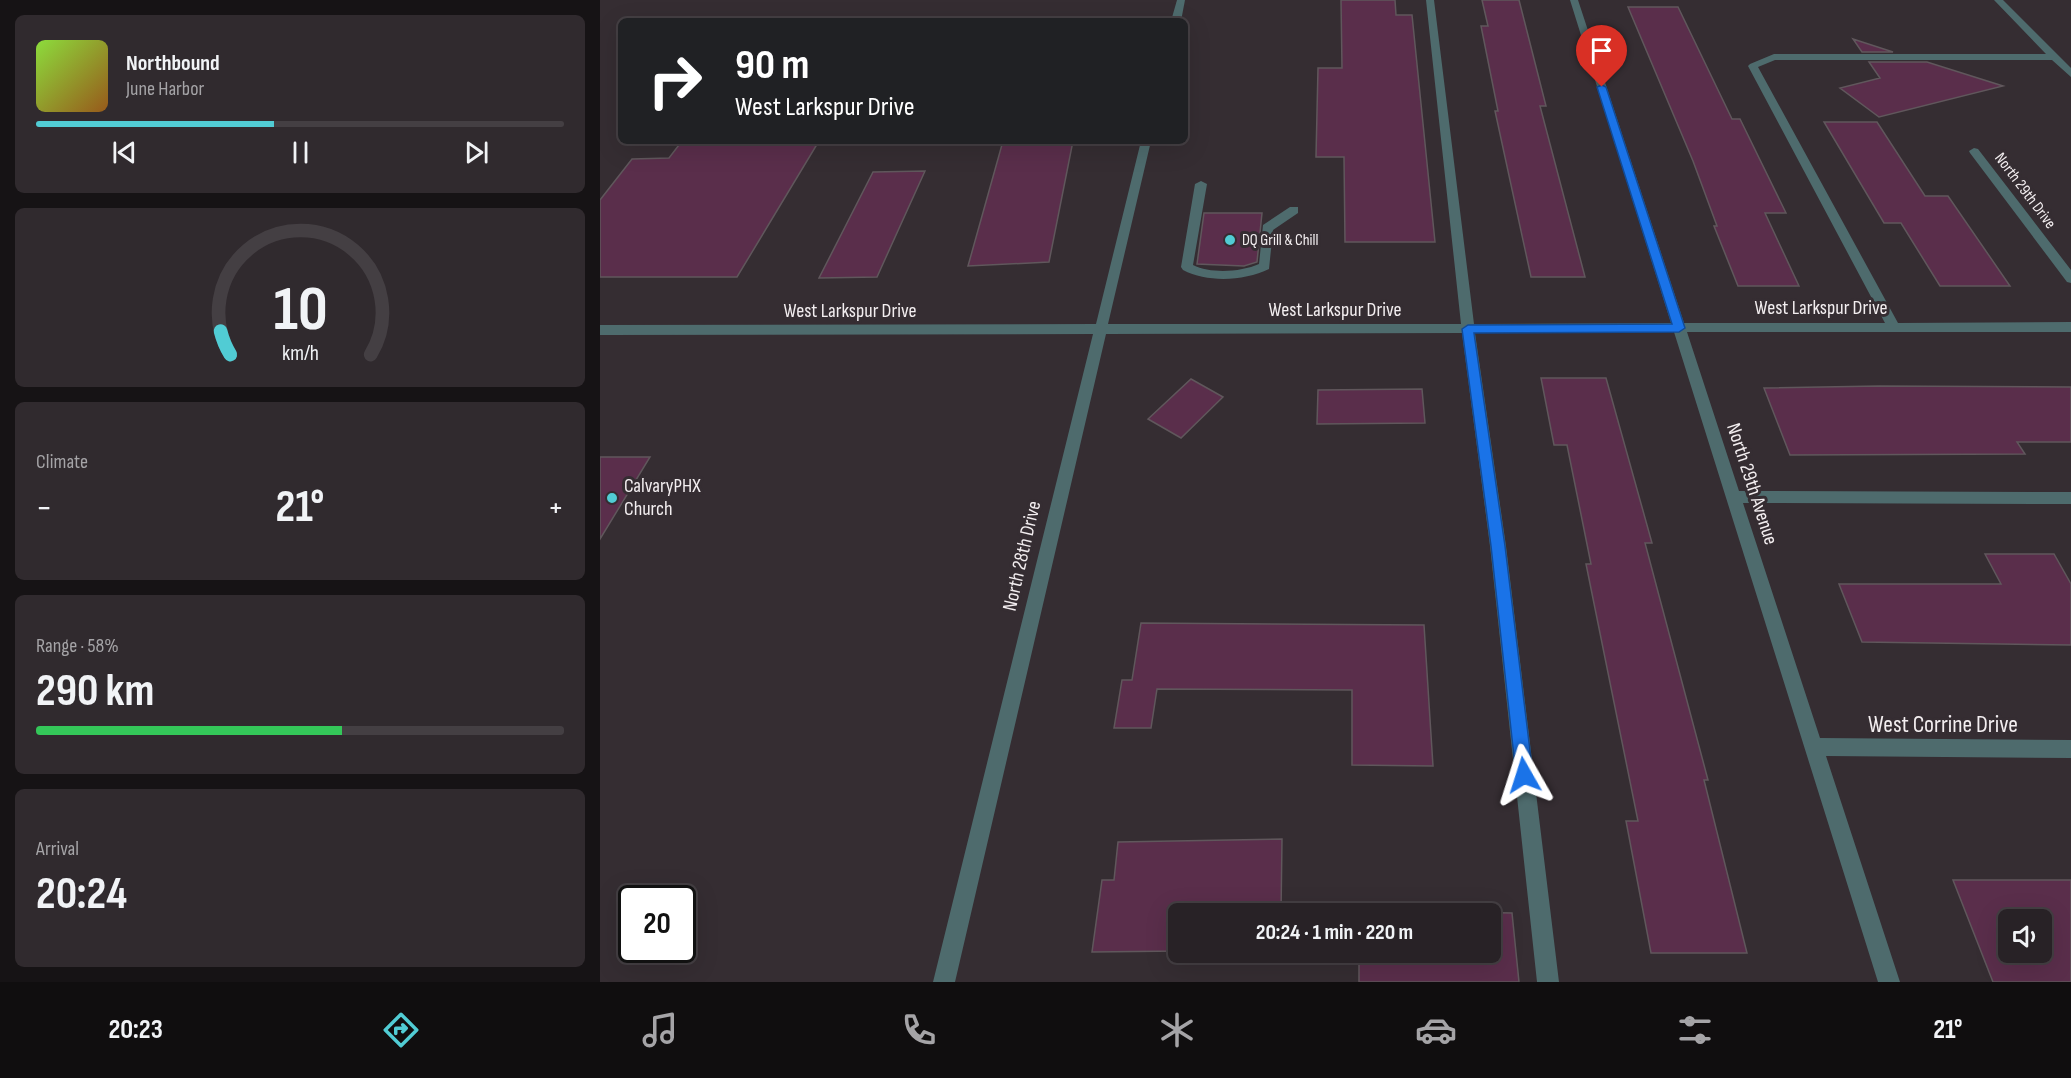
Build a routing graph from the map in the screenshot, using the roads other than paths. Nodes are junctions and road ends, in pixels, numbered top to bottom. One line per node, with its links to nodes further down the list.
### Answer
1 (1181, 0): 5 (street)
2 (1430, 0): 16 (street)
3 (1574, 0): 14 (street, North 29th Avenue)
4 (1998, 0): 6 (street)
5 (1177, 18)
6 (2053, 57): 7 (street); 15 (street)
7 (2071, 74)
8 (1145, 144): 18 (street, North 28th Drive)
9 (1974, 151): 12 (street, North 29th Drive)
10 (1201, 184): 11 (street)
11 (1294, 210)
12 (2071, 279)
13 (2071, 327): 15 (street, West Larkspur Drive)
14 (1679, 328): 15 (street, West Larkspur Drive); 16 (street, West Larkspur Drive); 19 (street, North 29th Avenue)
15 (1894, 328)
16 (1468, 329): 18 (street, West Larkspur Drive); 24 (street)
17 (600, 330): 18 (street, West Larkspur Drive)
18 (1099, 331): 23 (street, North 28th Drive)
19 (1734, 497): 20 (street); 21 (street, North 29th Avenue)
20 (2071, 498)
21 (1814, 747): 22 (street, West Corrine Drive); 25 (street, North 29th Avenue)
22 (2071, 749)
23 (944, 982)
24 (1548, 982)
25 (1889, 982)

